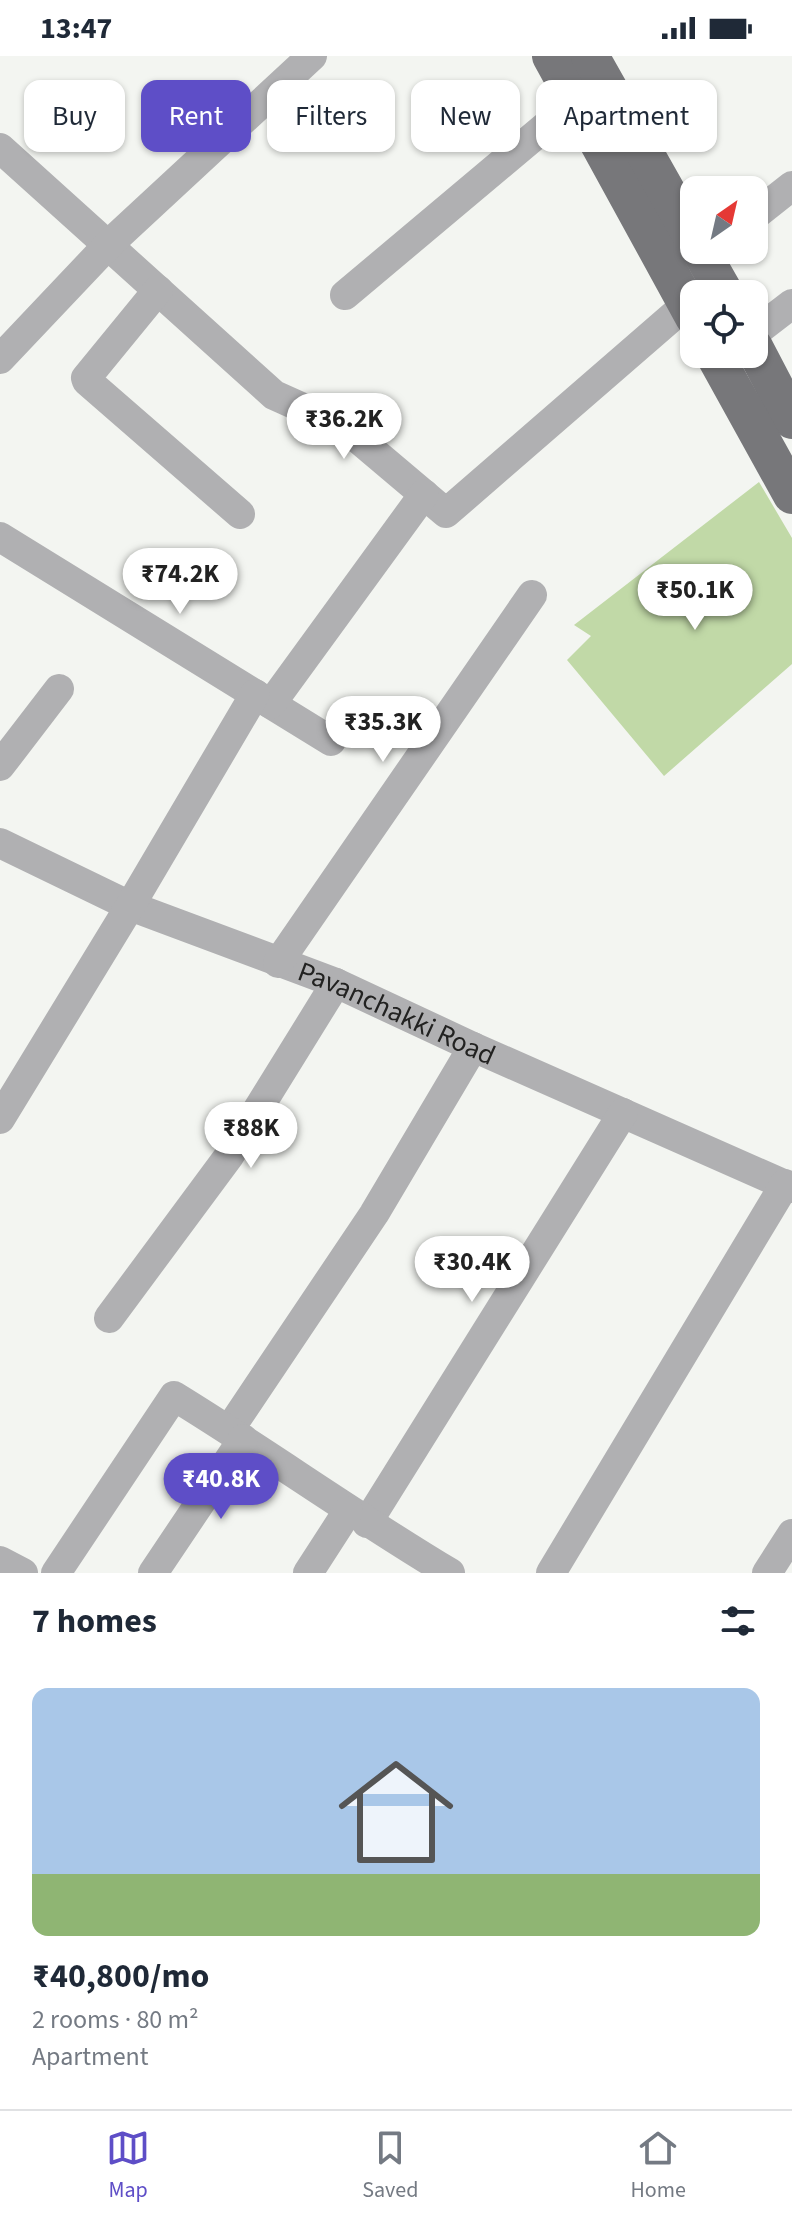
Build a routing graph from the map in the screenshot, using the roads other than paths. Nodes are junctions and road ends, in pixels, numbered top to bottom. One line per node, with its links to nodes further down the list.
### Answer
1 (312, 56): 11 (street)
2 (551, 56): 4 (main road)
3 (590, 56): 10 (main road)
4 (564, 80)
5 (536, 135): 14 (street)
6 (0, 148): 11 (street)
7 (604, 152): 13 (main road)
8 (792, 186): 9 (street)
9 (768, 205)
10 (680, 211)
11 (108, 245): 12 (street); 18 (street)
12 (158, 290): 22 (street); 24 (street)
13 (680, 292)
14 (345, 295)
15 (792, 304): 17 (street)
16 (680, 318): 22 (street)
17 (768, 322)
18 (0, 359)
19 (722, 368): 23 (main road)
20 (765, 368): 21 (main road)
21 (792, 420)
22 (424, 494): 28 (street)
23 (792, 495)
24 (240, 514)
25 (0, 537): 28 (street)
26 (532, 595): 33 (street)
27 (59, 689): 30 (street)
28 (263, 699): 29 (street); 32 (street)
29 (331, 741)
30 (0, 766)
31 (0, 843): 32 (street, Pavanchakki Road)
32 (130, 906): 33 (street, Pavanchakki Road); 37 (street)
33 (278, 963): 34 (street, Pavanchakki Road)
34 (336, 983): 35 (street, Pavanchakki Road); 39 (street)
35 (473, 1047): 36 (street, Pavanchakki Road); 40 (street)
36 (623, 1113): 38 (street, Pavanchakki Road); 41 (street)
37 (0, 1119)
38 (788, 1186): 49 (street)
39 (109, 1318)
40 (236, 1434): 41 (street); 45 (street); 46 (street)
41 (358, 1517): 47 (street); 48 (street)
42 (792, 1534): 50 (street)
43 (0, 1561): 44 (street)
44 (23, 1573)
45 (56, 1573)
46 (153, 1573)
47 (308, 1573)
48 (448, 1573)
49 (551, 1573)
50 (767, 1573)

